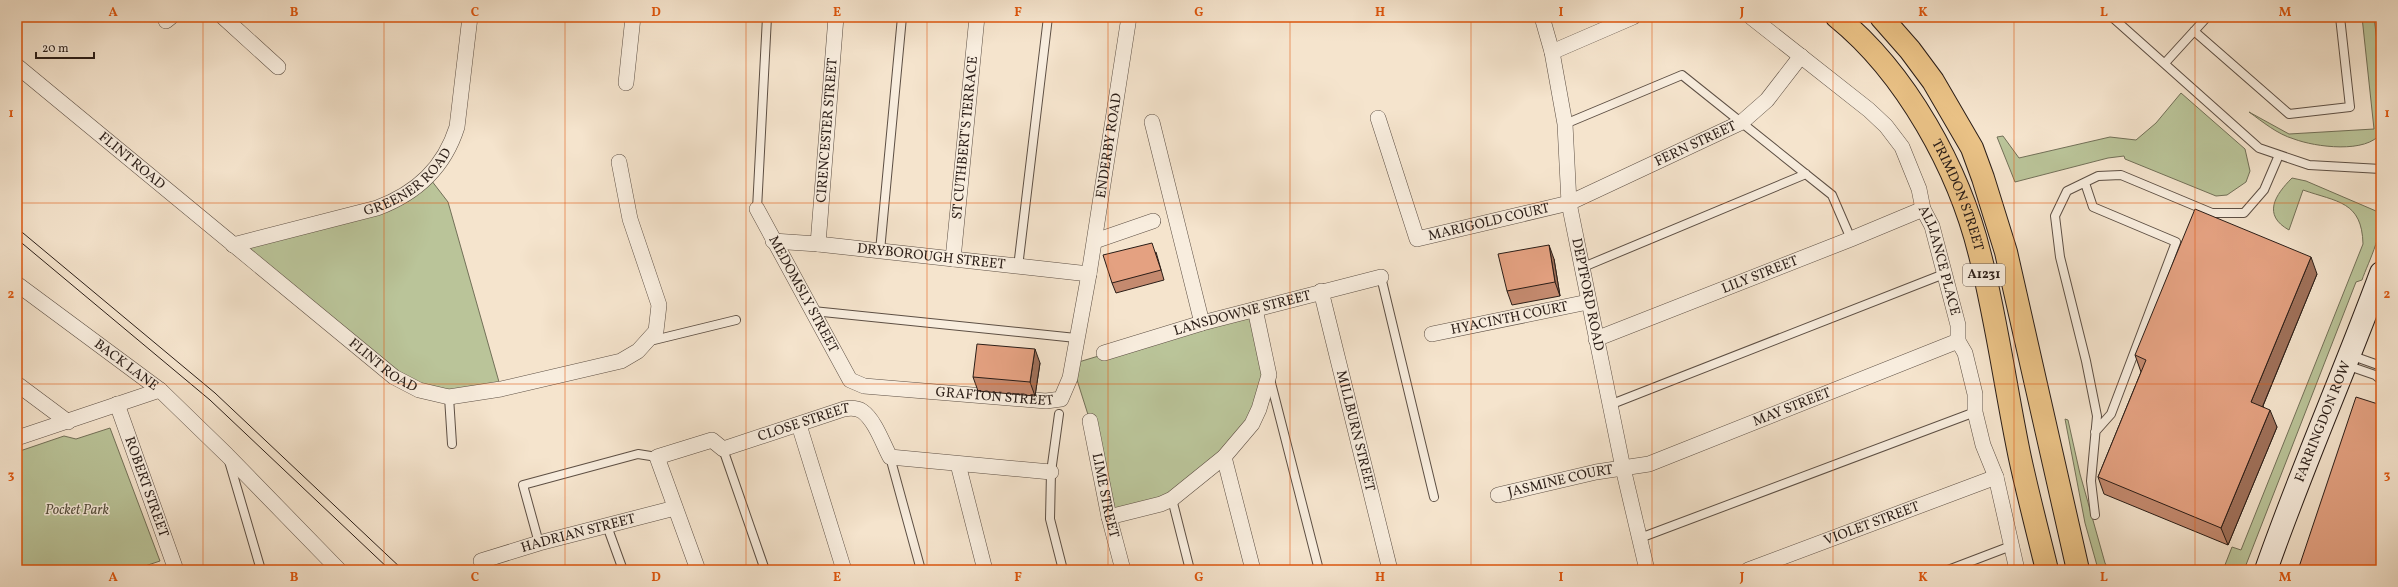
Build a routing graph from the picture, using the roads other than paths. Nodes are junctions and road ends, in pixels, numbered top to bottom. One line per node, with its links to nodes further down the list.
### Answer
1 (223, 17): 23 (street)
2 (470, 17): 42 (street, GREENER ROAD)
3 (633, 17): 24 (street)
4 (767, 17): 35 (lane)
5 (836, 17): 41 (street, CIRENCESTER STREET)
6 (902, 17): 43 (lane)
7 (977, 17): 44 (street, ST CUTHBERT'S TERRACE)
8 (1048, 17): 45 (lane)
9 (1130, 17): 39 (street, ENDERBY ROAD)
10 (1542, 17): 19 (street, DEPTFORD ROAD)
11 (1632, 17): 19 (street)
12 (1751, 17): 20 (street, ALLIANCE PLACE)
13 (1836, 17): 121 (highway, TRIMDON STREET / A1231)
14 (1881, 17): 122 (highway, TRIMDON STREET / A1231)
15 (2112, 17): 21 (lane)
16 (2207, 17): 18 (lane)
17 (2340, 17): 18 (lane)
18 (2194, 31): 21 (lane)
19 (1552, 52): 28 (street, DEPTFORD ROAD)
20 (1801, 56): 27 (street, FERN STREET); 36 (street, ALLIANCE PLACE)
21 (2165, 63): 29 (lane)
22 (17, 66): 42 (street, FLINT ROAD)
23 (278, 67)
24 (626, 83)
25 (1378, 118): 34 (street, MARIGOLD COURT)
26 (1152, 122): 57 (street)
27 (1742, 122): 28 (lane); 32 (lane); 34 (street, FERN STREET)
28 (1565, 124): 34 (street, DEPTFORD ROAD)
29 (2280, 155): 31 (lane); 33 (lane)
30 (619, 162): 61 (street, FLINT ROAD)
31 (2381, 169)
32 (1806, 174): 38 (lane); 46 (lane)
33 (2084, 183): 79 (lane); 79 (lane)
34 (1569, 203): 46 (street, DEPTFORD ROAD)
35 (757, 209): 40 (street, MEDOMSLY STREET)
36 (1923, 209): 38 (street, LILY STREET); 49 (street, ALLIANCE PLACE)
37 (1153, 221): 39 (street)
38 (1851, 239): 60 (street, LILY STREET)
39 (1095, 240): 48 (street, ENDERBY ROAD)
40 (773, 241): 41 (street, DRYBOROUGH STREET); 55 (street, MEDOMSLY STREET)
41 (818, 244): 43 (street, DRYBOROUGH STREET)
42 (233, 245): 71 (street, FLINT ROAD)
43 (880, 251): 44 (street, DRYBOROUGH STREET)
44 (953, 259): 45 (street, DRYBOROUGH STREET)
45 (1018, 267): 48 (street, DRYBOROUGH STREET)
46 (1581, 268): 53 (street, DEPTFORD ROAD)
47 (2381, 273): 64 (street, FARRINGDON ROW)
48 (1089, 274): 59 (street, GRAFTON STREET)
49 (1944, 274): 62 (street, ALLIANCE PLACE); 73 (lane)
50 (1382, 277): 52 (street, LANSDOWNE STREET); 92 (lane)
51 (17, 284): 70 (street, BACK LANE)
52 (1321, 291): 54 (street, LANSDOWNE STREET); 116 (street, MILLBURN STREET)
53 (1588, 302): 58 (street, HYACINTH COURT); 60 (street, DEPTFORD ROAD)
54 (1255, 309): 57 (street, LANSDOWNE STREET); 66 (street)
55 (813, 312): 59 (lane); 67 (street, MEDOMSLY STREET)
56 (736, 320): 61 (lane)
57 (1202, 323): 63 (street, LANSDOWNE STREET)
58 (1432, 334)
59 (1076, 338): 67 (street, GRAFTON STREET)
60 (1596, 339): 73 (street, DEPTFORD ROAD)
61 (649, 341): 71 (street, FLINT ROAD)
62 (1958, 342): 74 (street, ALLIANCE PLACE); 88 (street, MAY STREET)
63 (1104, 353)
64 (2348, 360): 65 (lane); 68 (lane); 123 (street, FARRINGDON ROW)
65 (2381, 366)
66 (1269, 375): 86 (street); 115 (lane)
67 (850, 380)
68 (2381, 380)
69 (17, 384): 77 (street)
70 (160, 390): 72 (street); 83 (street, BACK LANE)
71 (449, 397): 81 (lane)
72 (117, 404): 77 (street); 102 (street, ROBERT STREET)
73 (1612, 404): 88 (street, DEPTFORD ROAD)
74 (1975, 412): 90 (street, ALLIANCE PLACE); 98 (lane)
75 (1059, 414): 89 (lane)
76 (1090, 420): 96 (street, LIME STREET)
77 (68, 422): 80 (street)
78 (799, 425): 82 (street, CLOSE STREET); 85 (street, CLOSE STREET); 108 (street)
79 (2095, 432): 95 (lane)
80 (17, 438)
81 (452, 444)
82 (723, 449): 84 (street); 107 (lane)
83 (227, 455): 103 (lane); 104 (street, BACK LANE)
84 (657, 457): 94 (street); 99 (lane)
85 (890, 457): 87 (street); 109 (lane)
86 (1224, 457): 93 (street); 114 (street)
87 (958, 464): 89 (street); 110 (street)
88 (1623, 468): 91 (street, JASMINE COURT); 98 (street, DEPTFORD ROAD)
89 (1051, 472): 111 (lane)
90 (1996, 477): 100 (street, ALLIANCE PLACE); 118 (street, VIOLET STREET)
91 (1498, 495)
92 (1434, 497)
93 (1172, 499): 96 (street); 113 (lane)
94 (675, 508): 97 (street, HADRIAN STREET); 106 (street)
95 (2095, 515)
96 (1109, 517): 112 (street, LIME STREET)
97 (607, 526): 99 (street, HADRIAN STREET); 105 (lane)
98 (1640, 538): 117 (street, DEPTFORD ROAD)
99 (539, 543): 101 (street, HADRIAN STREET)
100 (2011, 546): 119 (lane); 120 (street, ALLIANCE PLACE)
101 (481, 561)
102 (176, 570)
103 (261, 570)
104 (339, 570)
105 (623, 570)
106 (698, 570)
107 (765, 570)
108 (844, 570)
109 (921, 570)
110 (985, 570)
111 (1063, 570)
112 (1124, 570)
113 (1190, 570)
114 (1253, 570)
115 (1319, 570)
116 (1390, 570)
117 (1647, 570)
118 (1748, 570)
119 (1948, 570)
120 (2017, 570)
121 (2047, 570)
122 (2078, 570)
123 (2266, 570)

